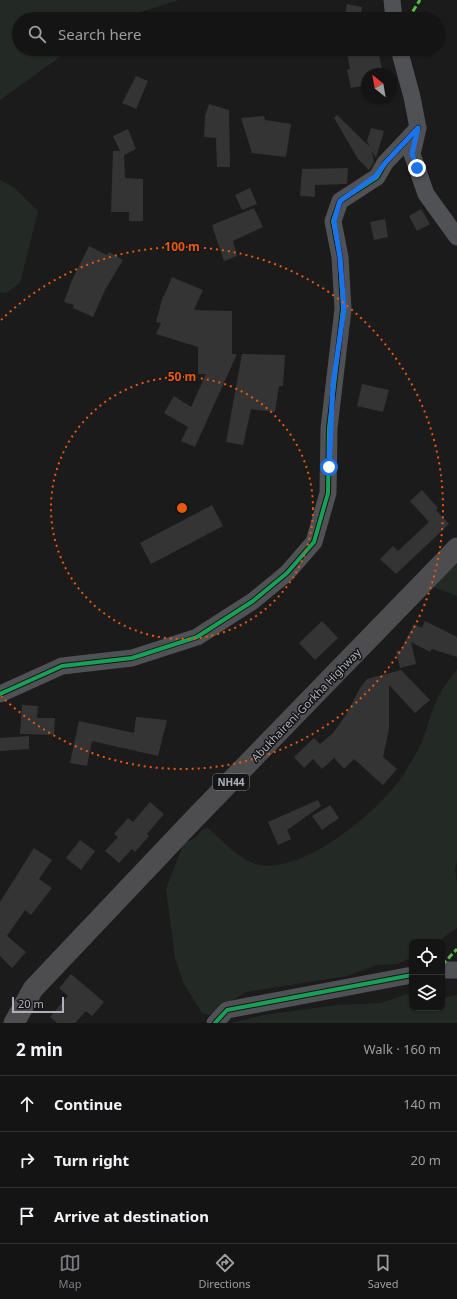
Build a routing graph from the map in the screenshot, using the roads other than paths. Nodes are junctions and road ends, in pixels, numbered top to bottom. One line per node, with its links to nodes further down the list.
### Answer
1 (392, 0): 2 (street)
2 (393, 12)
3 (401, 56): 4 (street)
4 (418, 128): 5 (street); 7 (street)
5 (457, 237)
6 (457, 548): 11 (main road, Abukhaireni-Gorkha Highway / NH44)
7 (0, 694)
8 (445, 970): 9 (street)
9 (457, 970)
10 (409, 976): 12 (street)
11 (14, 1023)
12 (215, 1023)

